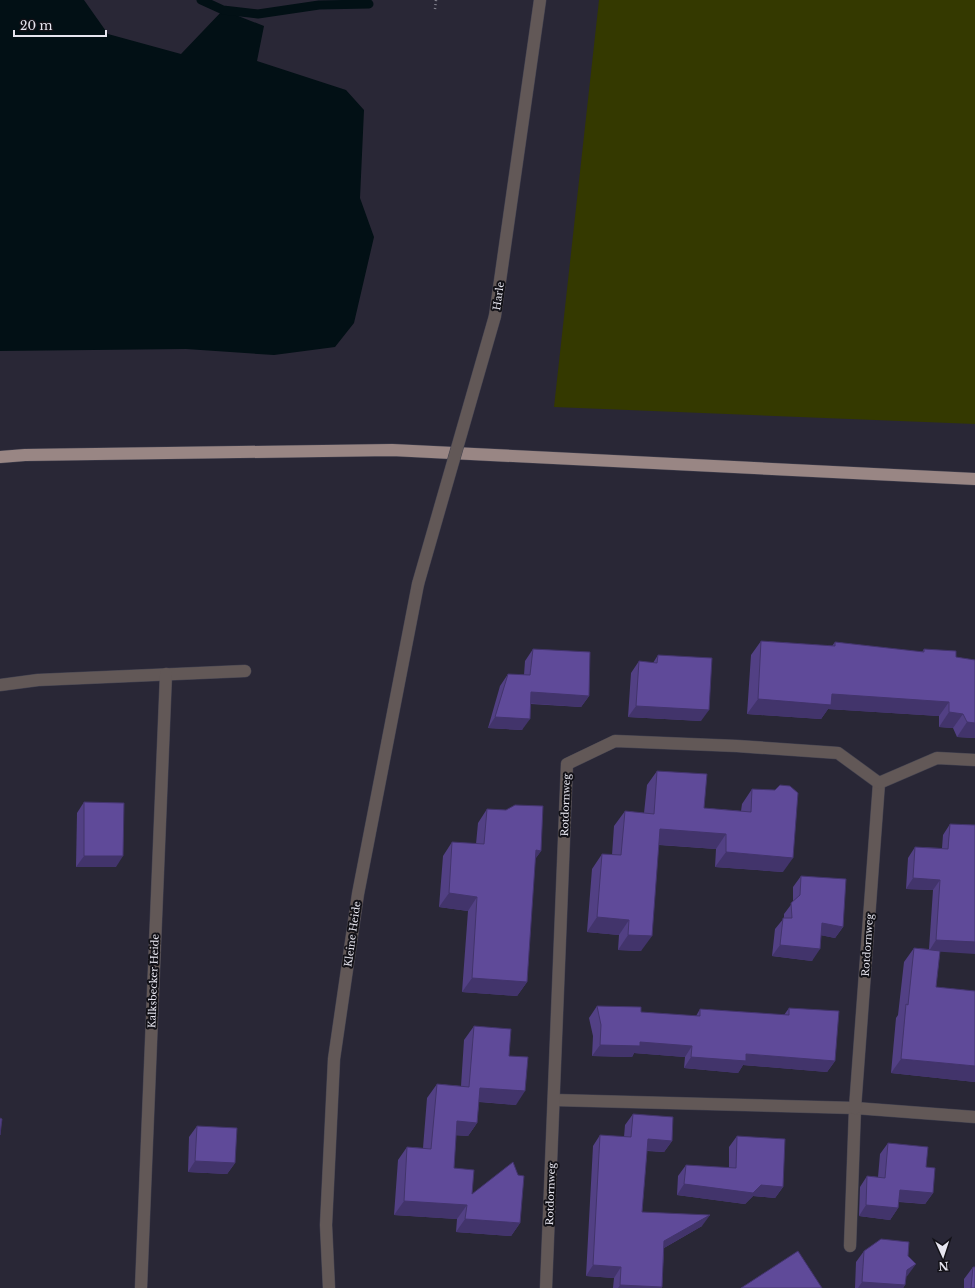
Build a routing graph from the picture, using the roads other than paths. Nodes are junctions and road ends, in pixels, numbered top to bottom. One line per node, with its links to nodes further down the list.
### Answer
1 (540, 0): 4 (street, Harle, bridge)
2 (0, 457): 3 (main road)
3 (975, 479)
4 (418, 584): 15 (street, Kleine Heide)
5 (245, 671): 6 (street)
6 (166, 674): 7 (street); 14 (street, Kalksbecker Heide)
7 (0, 685)
8 (975, 760): 9 (street)
9 (879, 783): 10 (street, Rotdornweg); 11 (street, Rotdornweg)
10 (554, 1100): 11 (street); 16 (street, Rotdornweg)
11 (855, 1108): 12 (street); 13 (street, Rotdornweg)
12 (975, 1117)
13 (850, 1246)
14 (140, 1288)
15 (329, 1288)
16 (546, 1288)

